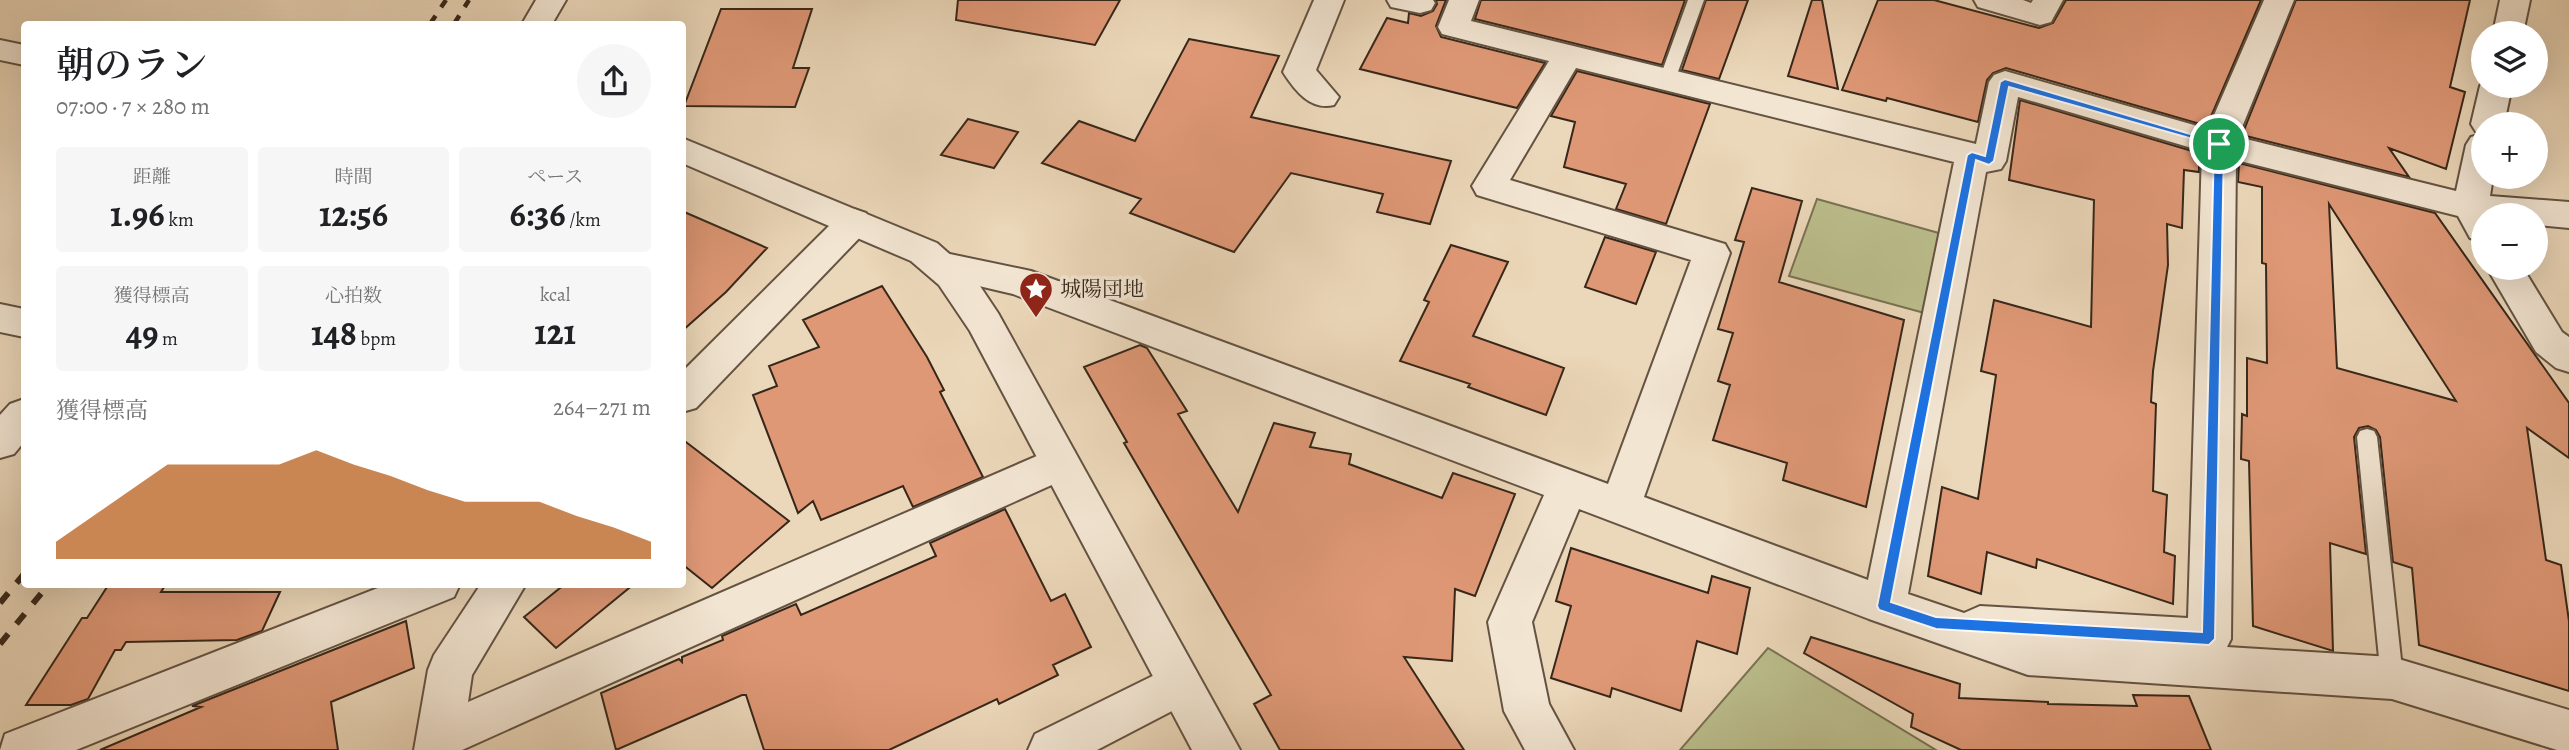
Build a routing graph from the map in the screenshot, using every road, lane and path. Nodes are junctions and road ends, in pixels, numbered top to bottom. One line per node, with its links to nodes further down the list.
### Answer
1 (551, 0): 9 (street)
2 (1329, 0): 15 (street)
3 (1464, 0): 13 (street)
4 (1696, 0): 14 (lane)
5 (1989, 0): 6 (street)
6 (2048, 0)
7 (2279, 0): 16 (street)
8 (2515, 0): 10 (street)
9 (539, 21)
10 (2511, 21)
11 (0, 50): 12 (street)
12 (21, 54)
13 (1568, 55): 14 (street); 34 (street)
14 (1667, 80): 18 (street)
15 (1322, 97)
16 (2219, 144): 18 (street); 21 (street); 38 (street)
17 (686, 151): 22 (street)
18 (1972, 155): 37 (street)
19 (2569, 215): 20 (street)
20 (2548, 216)
21 (2471, 218)
22 (854, 222): 23 (street); 28 (street)
23 (945, 266): 32 (street); 33 (street)
24 (2512, 280): 27 (street)
25 (0, 318): 26 (street)
26 (21, 322)
27 (2569, 356)
28 (686, 393)
29 (21, 418): 31 (street)
30 (2367, 437): 39 (lane)
31 (0, 442)
32 (1060, 463): 40 (street); 42 (street)
33 (1568, 487): 34 (street); 46 (street)
34 (1620, 506): 37 (street)
35 (429, 588): 43 (street)
36 (502, 588): 42 (street)
37 (1884, 606): 38 (street)
38 (1936, 623): 39 (street)
39 (2392, 678): 41 (street)
40 (1179, 684): 44 (street); 45 (street)
41 (2555, 736)
42 (439, 743)
43 (21, 750)
44 (1052, 750)
45 (1217, 750)
46 (1551, 750)

